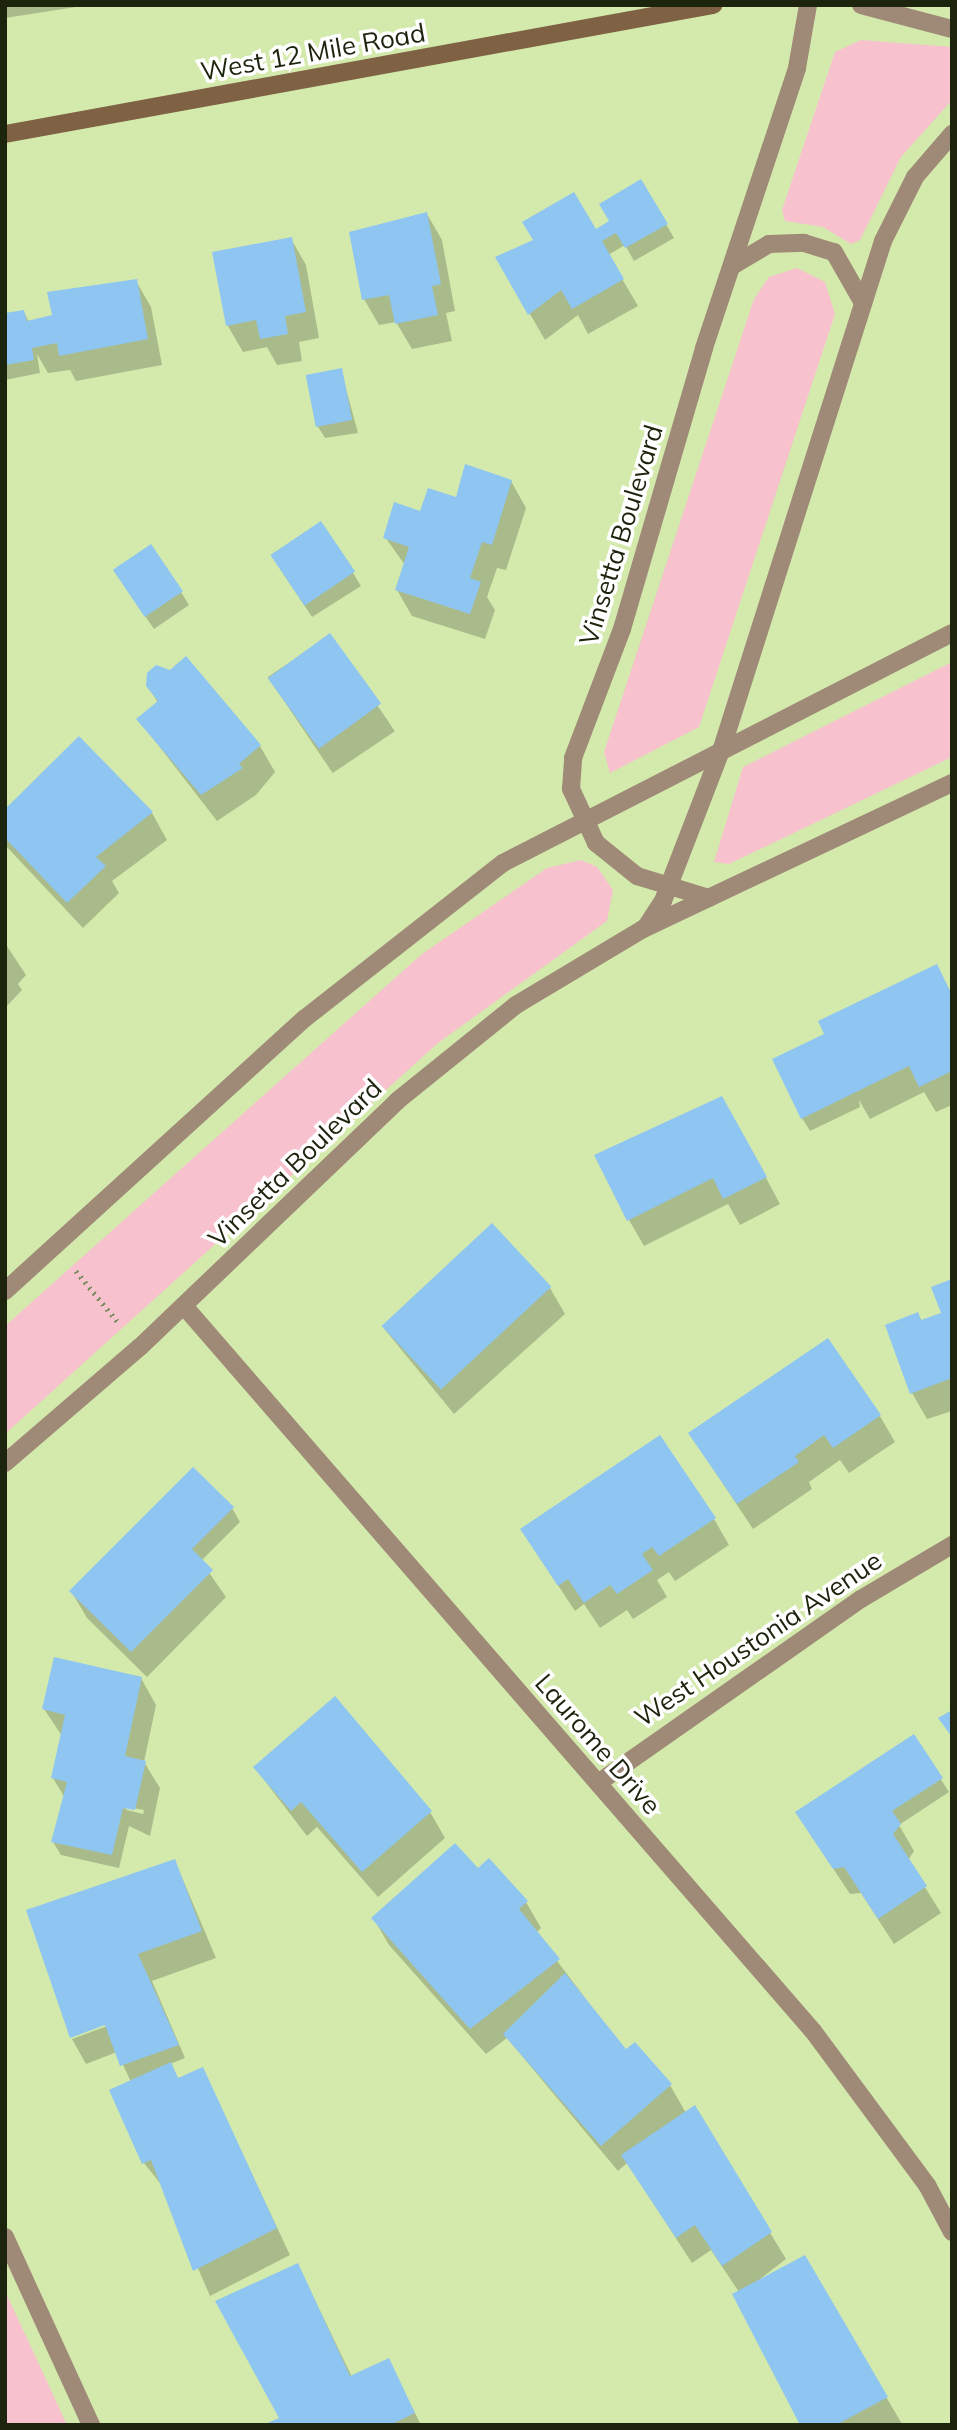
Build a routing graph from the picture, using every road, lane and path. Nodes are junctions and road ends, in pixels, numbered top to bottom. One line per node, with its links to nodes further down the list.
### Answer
1 (713, 5): 5 (main road, West 12 Mile Road)
2 (808, 5): 7 (street, Vinsetta Boulevard)
3 (861, 5): 4 (street)
4 (952, 29)
5 (5, 134)
6 (952, 134): 8 (street, Vinsetta Boulevard)
7 (732, 266): 8 (street); 12 (street, Vinsetta Boulevard)
8 (863, 303): 10 (street, Vinsetta Boulevard)
9 (952, 633): 10 (street)
10 (722, 748): 12 (street); 13 (street, Vinsetta Boulevard)
11 (952, 783): 14 (street, Vinsetta Boulevard)
12 (582, 818): 13 (street, Vinsetta Boulevard); 17 (street)
13 (668, 889): 14 (street, Vinsetta Boulevard); 15 (street, Vinsetta Boulevard)
14 (709, 898): 15 (street, Vinsetta Boulevard)
15 (643, 929): 18 (street, Vinsetta Boulevard)
16 (72, 1267): 19 (path)
17 (5, 1290)
18 (184, 1306): 20 (street, Vinsetta Boulevard); 22 (street, Laurome Drive)
19 (122, 1327)
20 (5, 1463)
21 (952, 1545): 22 (street, West Houstonia Avenue)
22 (598, 1783): 23 (street, Laurome Drive)
23 (952, 2232)
24 (5, 2237): 25 (street)
25 (91, 2425)

